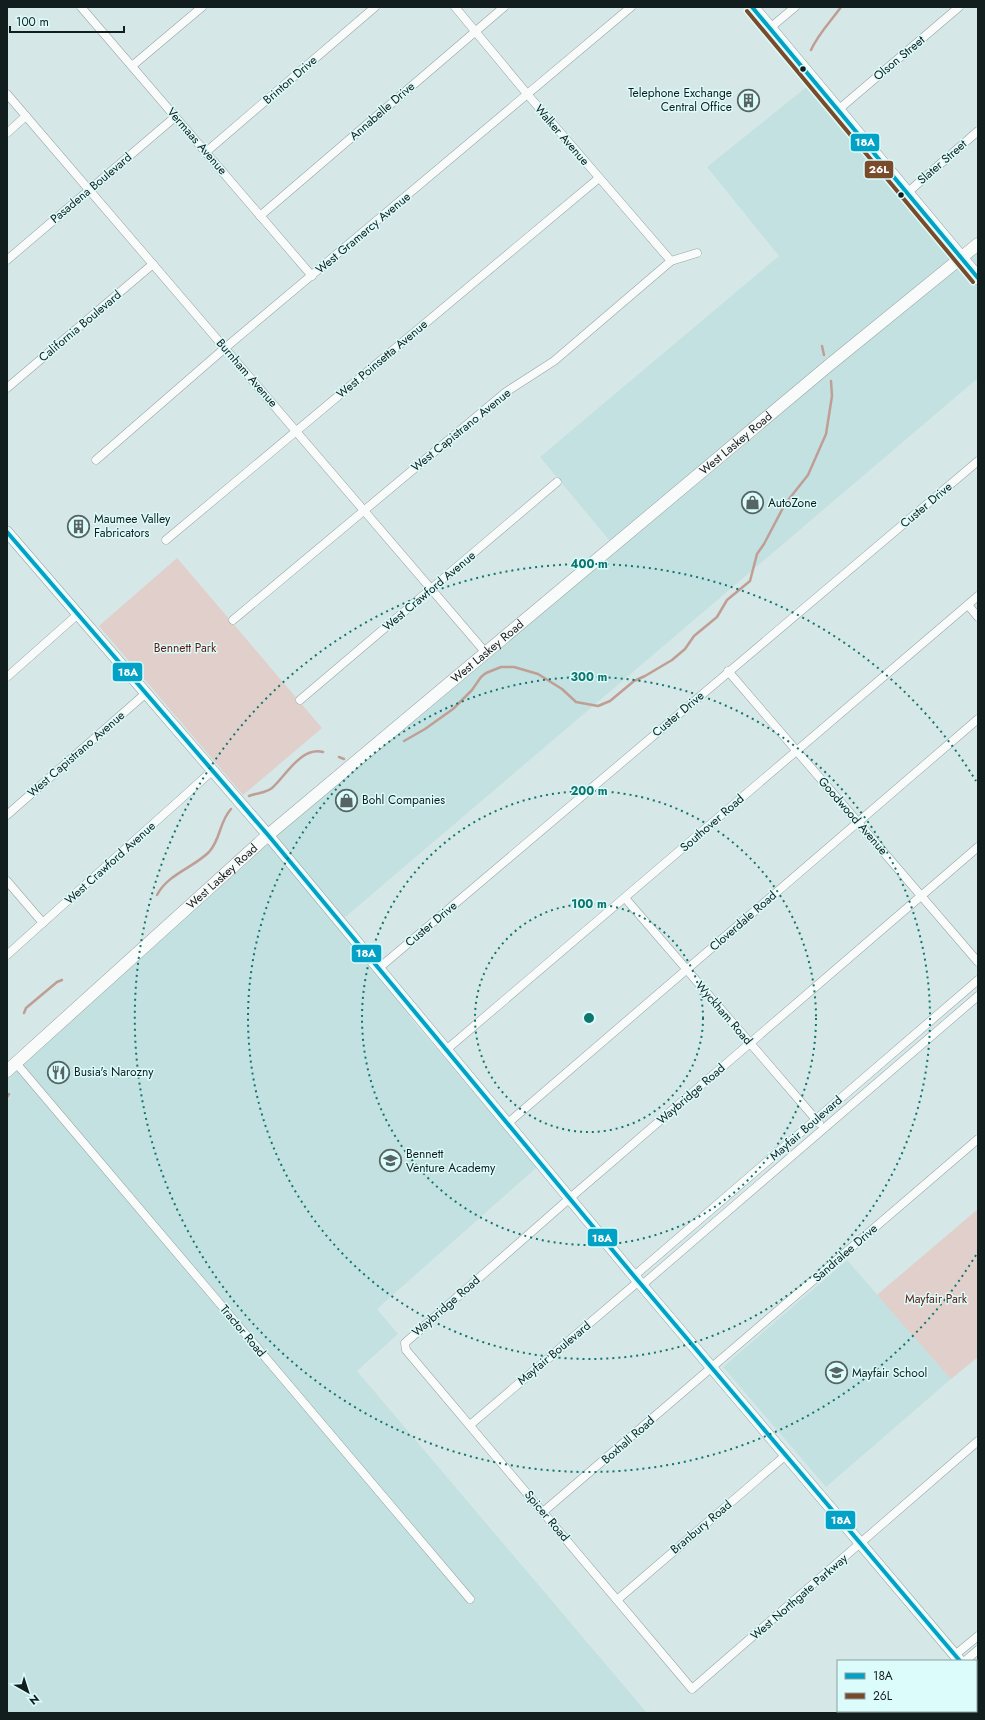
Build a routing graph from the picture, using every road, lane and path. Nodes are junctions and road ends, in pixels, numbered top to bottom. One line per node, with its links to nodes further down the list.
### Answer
1 (82, 7): 12 (street, Vermaas Avenue)
2 (202, 7): 12 (street)
3 (375, 7): 20 (street, Brinton Drive)
4 (455, 7): 11 (street, Walker Avenue)
5 (504, 7): 11 (street, Annabelle Drive)
6 (631, 7): 14 (street, West Gramercy Avenue)
7 (752, 7): 10 (main road)
8 (795, 7): 10 (street)
9 (959, 7): 15 (street, Olson Street)
10 (770, 28): 15 (main road)
11 (476, 31): 14 (street, Walker Avenue); 24 (street, Annabelle Drive)
12 (132, 66): 17 (street, Vermaas Avenue)
13 (7, 94): 16 (street, Burnham Avenue)
14 (528, 95): 21 (street, Walker Avenue); 31 (street, West Gramercy Avenue)
15 (838, 110): 23 (main road)
16 (26, 116): 19 (street); 22 (street, Burnham Avenue)
17 (175, 117): 20 (street, Vermaas Avenue); 22 (street, Pasadena Boulevard)
18 (978, 132): 23 (street, Slater Street)
19 (7, 133)
20 (206, 152): 24 (street, Vermaas Avenue)
21 (598, 178): 29 (street, Walker Avenue); 35 (street, West Poinsetta Avenue)
22 (89, 190): 28 (street, Pasadena Boulevard); 30 (street, Burnham Avenue)
23 (907, 192): 27 (main road)
24 (260, 216): 31 (street, Vermaas Avenue)
25 (978, 244): 27 (main road, West Laskey Road)
26 (697, 253): 29 (street, West Capistrano Avenue)
27 (960, 258): 32 (main road); 48 (main road, West Laskey Road)
28 (7, 260)
29 (671, 261): 39 (street, West Capistrano Avenue)
30 (153, 264): 33 (street, Burnham Avenue); 34 (street, California Boulevard)
31 (312, 276): 33 (street, West Gramercy Avenue)
32 (978, 278)
33 (225, 348): 35 (street, Burnham Avenue); 36 (street, West Gramercy Avenue)
34 (7, 388)
35 (296, 431): 39 (street, Burnham Avenue); 41 (street, West Poinsetta Avenue)
36 (96, 460)
37 (978, 461): 49 (street, Custer Drive)
38 (557, 482): 42 (street, West Crawford Avenue)
39 (364, 510): 42 (street, Burnham Avenue); 47 (street, West Capistrano Avenue)
40 (8, 535): 45 (street)
41 (166, 540)
42 (431, 589): 48 (street, Burnham Avenue); 52 (street, West Crawford Avenue)
43 (978, 596): 44 (street, Southover Road)
44 (968, 605): 46 (street); 54 (street, Southover Road)
45 (77, 615): 50 (street); 51 (street)
46 (978, 617)
47 (233, 620)
48 (486, 653): 58 (main road, West Laskey Road)
49 (728, 671): 54 (street, Goodwood Avenue); 66 (street, Custer Drive)
50 (7, 677)
51 (145, 694): 55 (street); 56 (street, West Capistrano Avenue)
52 (300, 700)
53 (978, 720): 57 (street, Cloverdale Road)
54 (797, 751): 57 (street, Goodwood Avenue); 62 (street, Southover Road)
55 (212, 771): 58 (street); 63 (street, West Crawford Avenue)
56 (7, 815)
57 (858, 822): 61 (street, Goodwood Avenue); 67 (street, Cloverdale Road)
58 (268, 836): 66 (street); 72 (main road, West Laskey Road)
59 (978, 847): 61 (street, Waybridge Road)
60 (7, 881): 63 (street)
61 (921, 896): 65 (street, Goodwood Avenue); 70 (street, Waybridge Road)
62 (625, 898): 67 (street, Wyckham Road); 71 (street, Southover Road)
63 (43, 923): 64 (street, West Crawford Avenue)
64 (7, 955)
65 (978, 962)
66 (378, 968): 71 (street)
67 (686, 969): 70 (street, Wyckham Road); 74 (street, Cloverdale Road)
68 (978, 980): 73 (street, Mayfair Boulevard)
69 (978, 996): 75 (street, Mayfair Boulevard)
70 (750, 1043): 73 (street, Wyckham Road); 77 (street, Waybridge Road)
71 (446, 1050): 74 (street)
72 (11, 1067): 86 (street, Tractor Road)
73 (816, 1120): 75 (street, Wyckham Road); 78 (street, Mayfair Boulevard)
74 (508, 1123): 77 (street)
75 (824, 1129): 78 (street, Mayfair Boulevard)
76 (978, 1139): 80 (street, Sandralee Drive)
77 (570, 1198): 78 (street); 79 (street, Waybridge Road)
78 (638, 1281): 80 (street); 81 (street, Mayfair Boulevard)
79 (405, 1343): 81 (street, Spicer Road)
80 (712, 1368): 83 (street); 84 (street, Boxhall Road)
81 (470, 1425): 84 (street, Spicer Road)
82 (978, 1441): 85 (street, West Northgate Parkway)
83 (786, 1455): 85 (street); 87 (street, Branbury Road)
84 (543, 1512): 87 (street, Spicer Road)
85 (860, 1544): 90 (street); 91 (street, West Northgate Parkway)
86 (470, 1599)
87 (616, 1600): 91 (street, Spicer Road)
88 (978, 1636): 90 (street)
89 (978, 1650): 90 (street)
90 (958, 1659)
91 (692, 1689)

